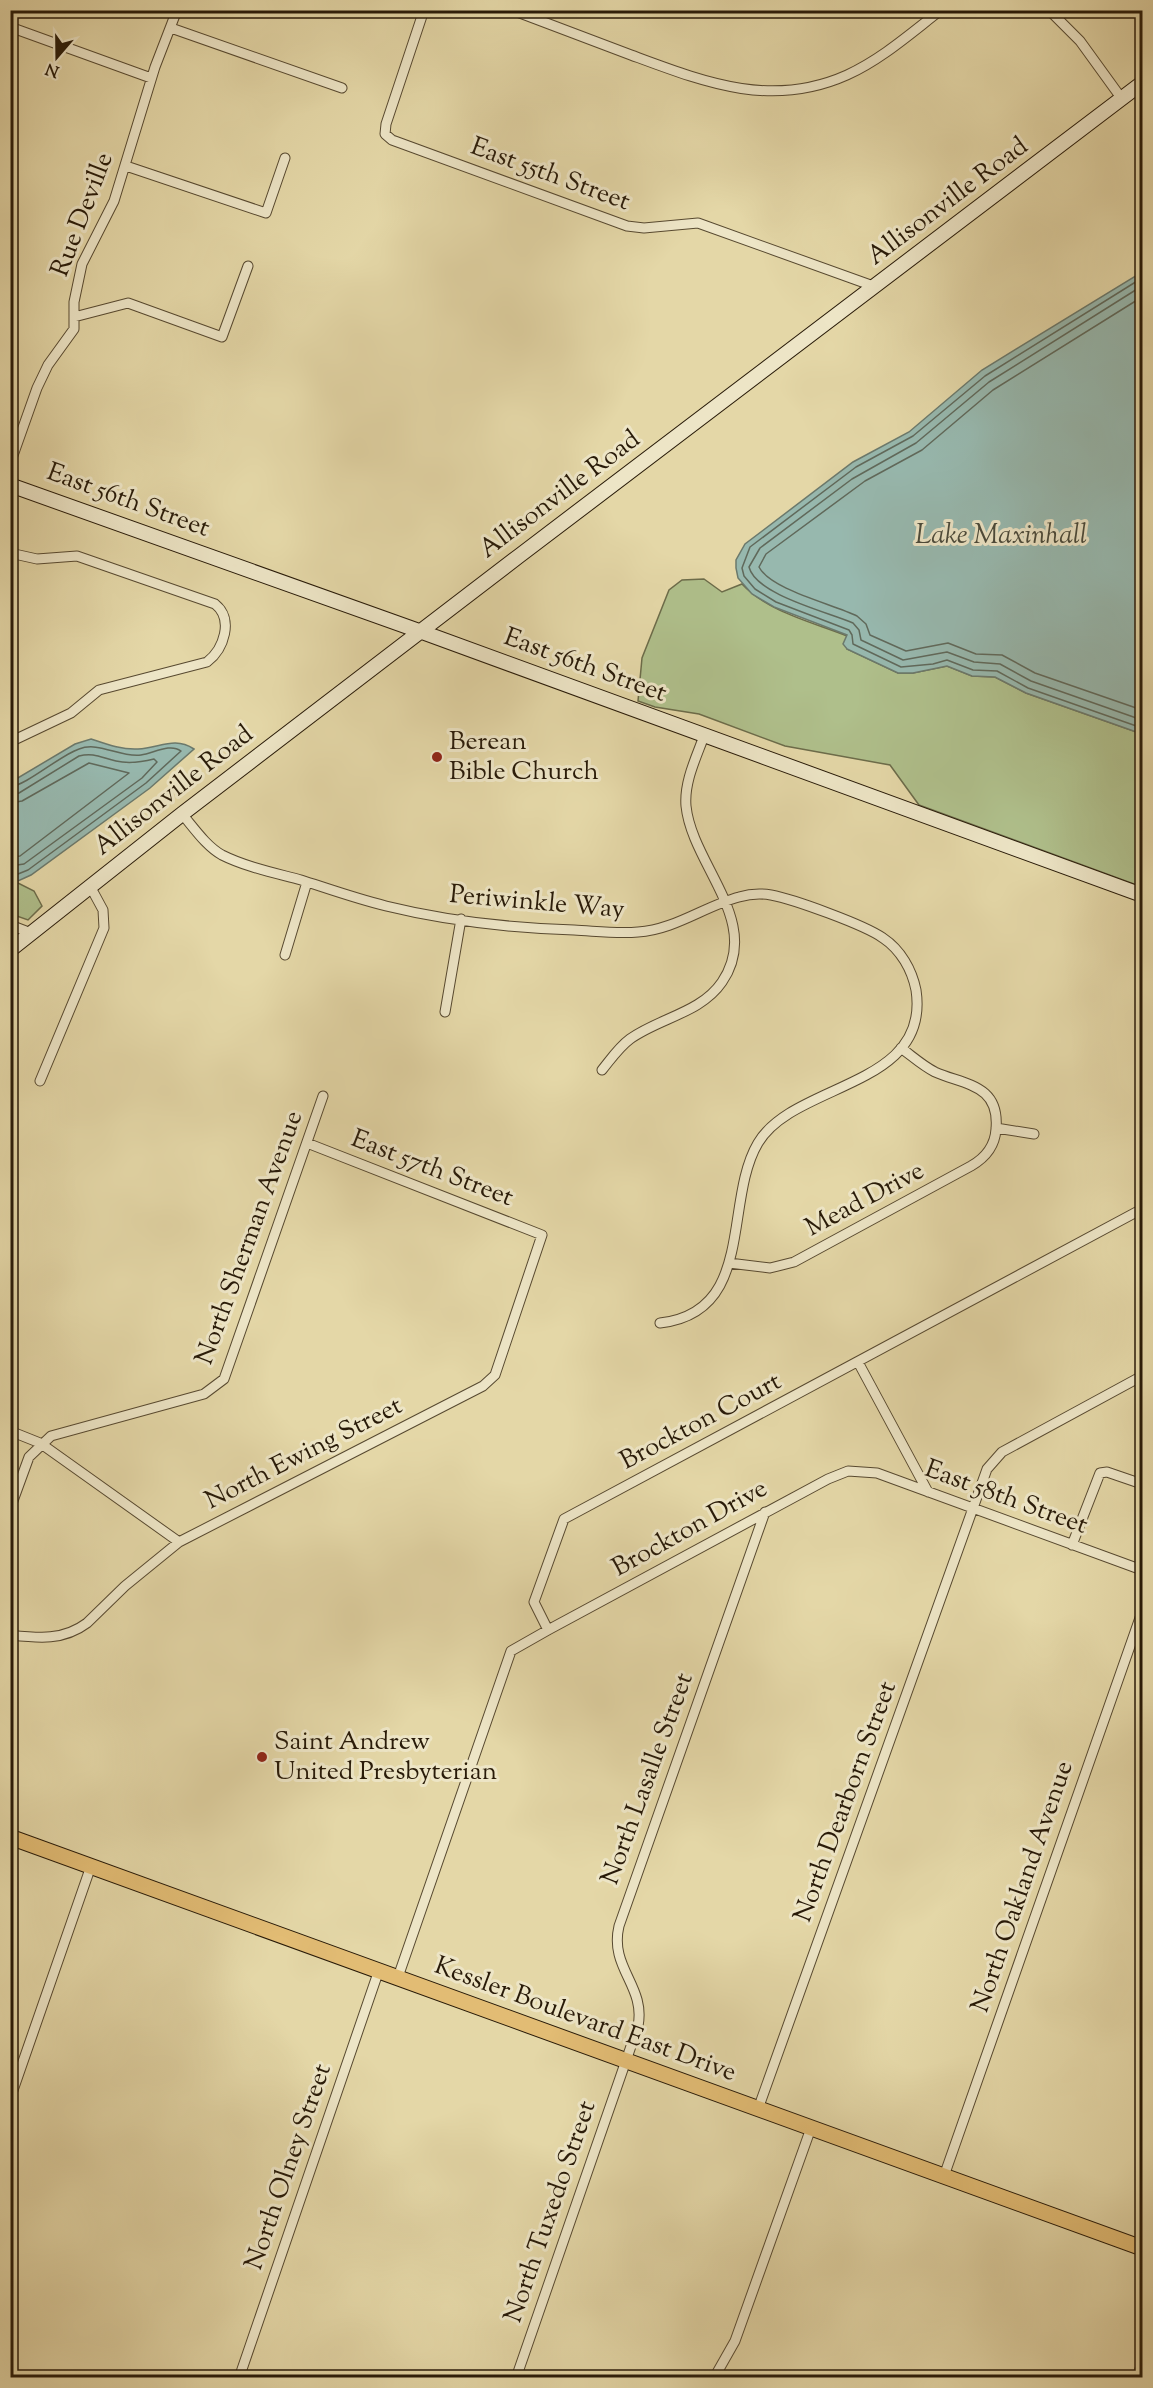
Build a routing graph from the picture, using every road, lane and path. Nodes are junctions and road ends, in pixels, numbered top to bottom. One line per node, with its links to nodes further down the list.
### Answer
1 (177, 10): 7 (street, Rue Deville)
2 (424, 10): 15 (street, East 55th Street)
3 (512, 10): 4 (street)
4 (941, 10)
5 (1049, 10): 11 (street)
6 (10, 27): 8 (street)
7 (171, 28): 8 (street, Rue Deville); 10 (street)
8 (152, 78): 13 (street, Rue Deville)
9 (1143, 83): 11 (main road, Allisonville Road)
10 (342, 88)
11 (1122, 99): 15 (main road, Allisonville Road)
12 (285, 158): 13 (street)
13 (126, 166): 16 (street, Rue Deville)
14 (248, 266): 16 (street)
15 (876, 287): 20 (main road, Allisonville Road)
16 (75, 317): 17 (street, Rue Deville)
17 (10, 464)
18 (10, 485): 20 (main road, East 56th Street)
19 (10, 553): 22 (street)
20 (422, 632): 21 (main road, East 56th Street); 23 (main road, Allisonville Road)
21 (705, 736): 26 (main road, East 56th Street); 27 (street)
22 (10, 742)
23 (182, 814): 24 (street, Periwinkle Way); 25 (main road, Allisonville Road)
24 (307, 882): 28 (street, Periwinkle Way); 32 (street)
25 (90, 886): 30 (main road, Allisonville Road); 36 (street)
26 (1143, 895)
27 (724, 902): 28 (street, Periwinkle Way); 34 (street, Periwinkle Way); 35 (street)
28 (461, 919): 33 (street)
29 (10, 925): 30 (street)
30 (32, 933): 31 (main road, Allisonville Road)
31 (10, 950)
32 (285, 955)
33 (445, 1012)
34 (901, 1048): 38 (street); 43 (street)
35 (602, 1070)
36 (40, 1082)
37 (323, 1096): 40 (street, North Sherman Avenue)
38 (996, 1128): 39 (street); 43 (street, Mead Drive)
39 (1034, 1134)
40 (307, 1143): 42 (street, East 57th Street); 48 (street, North Sherman Avenue)
41 (1143, 1209): 45 (street, Brockton Court)
42 (542, 1235): 55 (street, North Ewing Street)
43 (729, 1263): 44 (street)
44 (660, 1323)
45 (858, 1362): 51 (street); 59 (street, Brockton Court)
46 (1143, 1376): 52 (street)
47 (10, 1431): 48 (street)
48 (40, 1443): 53 (street); 55 (street)
49 (854, 1471): 51 (street, East 58th Street); 54 (street, Brockton Drive)
50 (1143, 1484): 56 (street)
51 (928, 1492): 52 (street, East 58th Street)
52 (973, 1508): 56 (street, East 58th Street); 67 (street, North Dearborn Street)
53 (10, 1509)
54 (765, 1512): 59 (street, Brockton Drive); 65 (street, North Lasalle Street)
55 (179, 1542): 60 (street, North Ewing Street)
56 (1072, 1545): 57 (street, East 58th Street)
57 (1143, 1570)
58 (1143, 1612): 69 (street, North Oakland Avenue)
59 (548, 1630): 64 (street)
60 (10, 1635)
61 (10, 1837): 62 (main road, Kessler Boulevard East Drive)
62 (91, 1866): 63 (main road, Kessler Boulevard East Drive); 66 (street)
63 (379, 1971): 64 (main road, Kessler Boulevard East Drive); 72 (street, North Olney Street)
64 (398, 1977): 65 (main road, Kessler Boulevard East Drive)
65 (626, 2060): 67 (main road, Kessler Boulevard East Drive); 73 (street, North Tuxedo Street)
66 (10, 2099)
67 (758, 2109): 68 (main road, Kessler Boulevard East Drive)
68 (811, 2128): 69 (main road, Kessler Boulevard East Drive); 74 (street)
69 (944, 2176): 70 (main road, Kessler Boulevard East Drive)
70 (1143, 2248)
71 (1143, 2363): 75 (street)
72 (239, 2378)
73 (516, 2378)
74 (714, 2378)
75 (1137, 2378)

